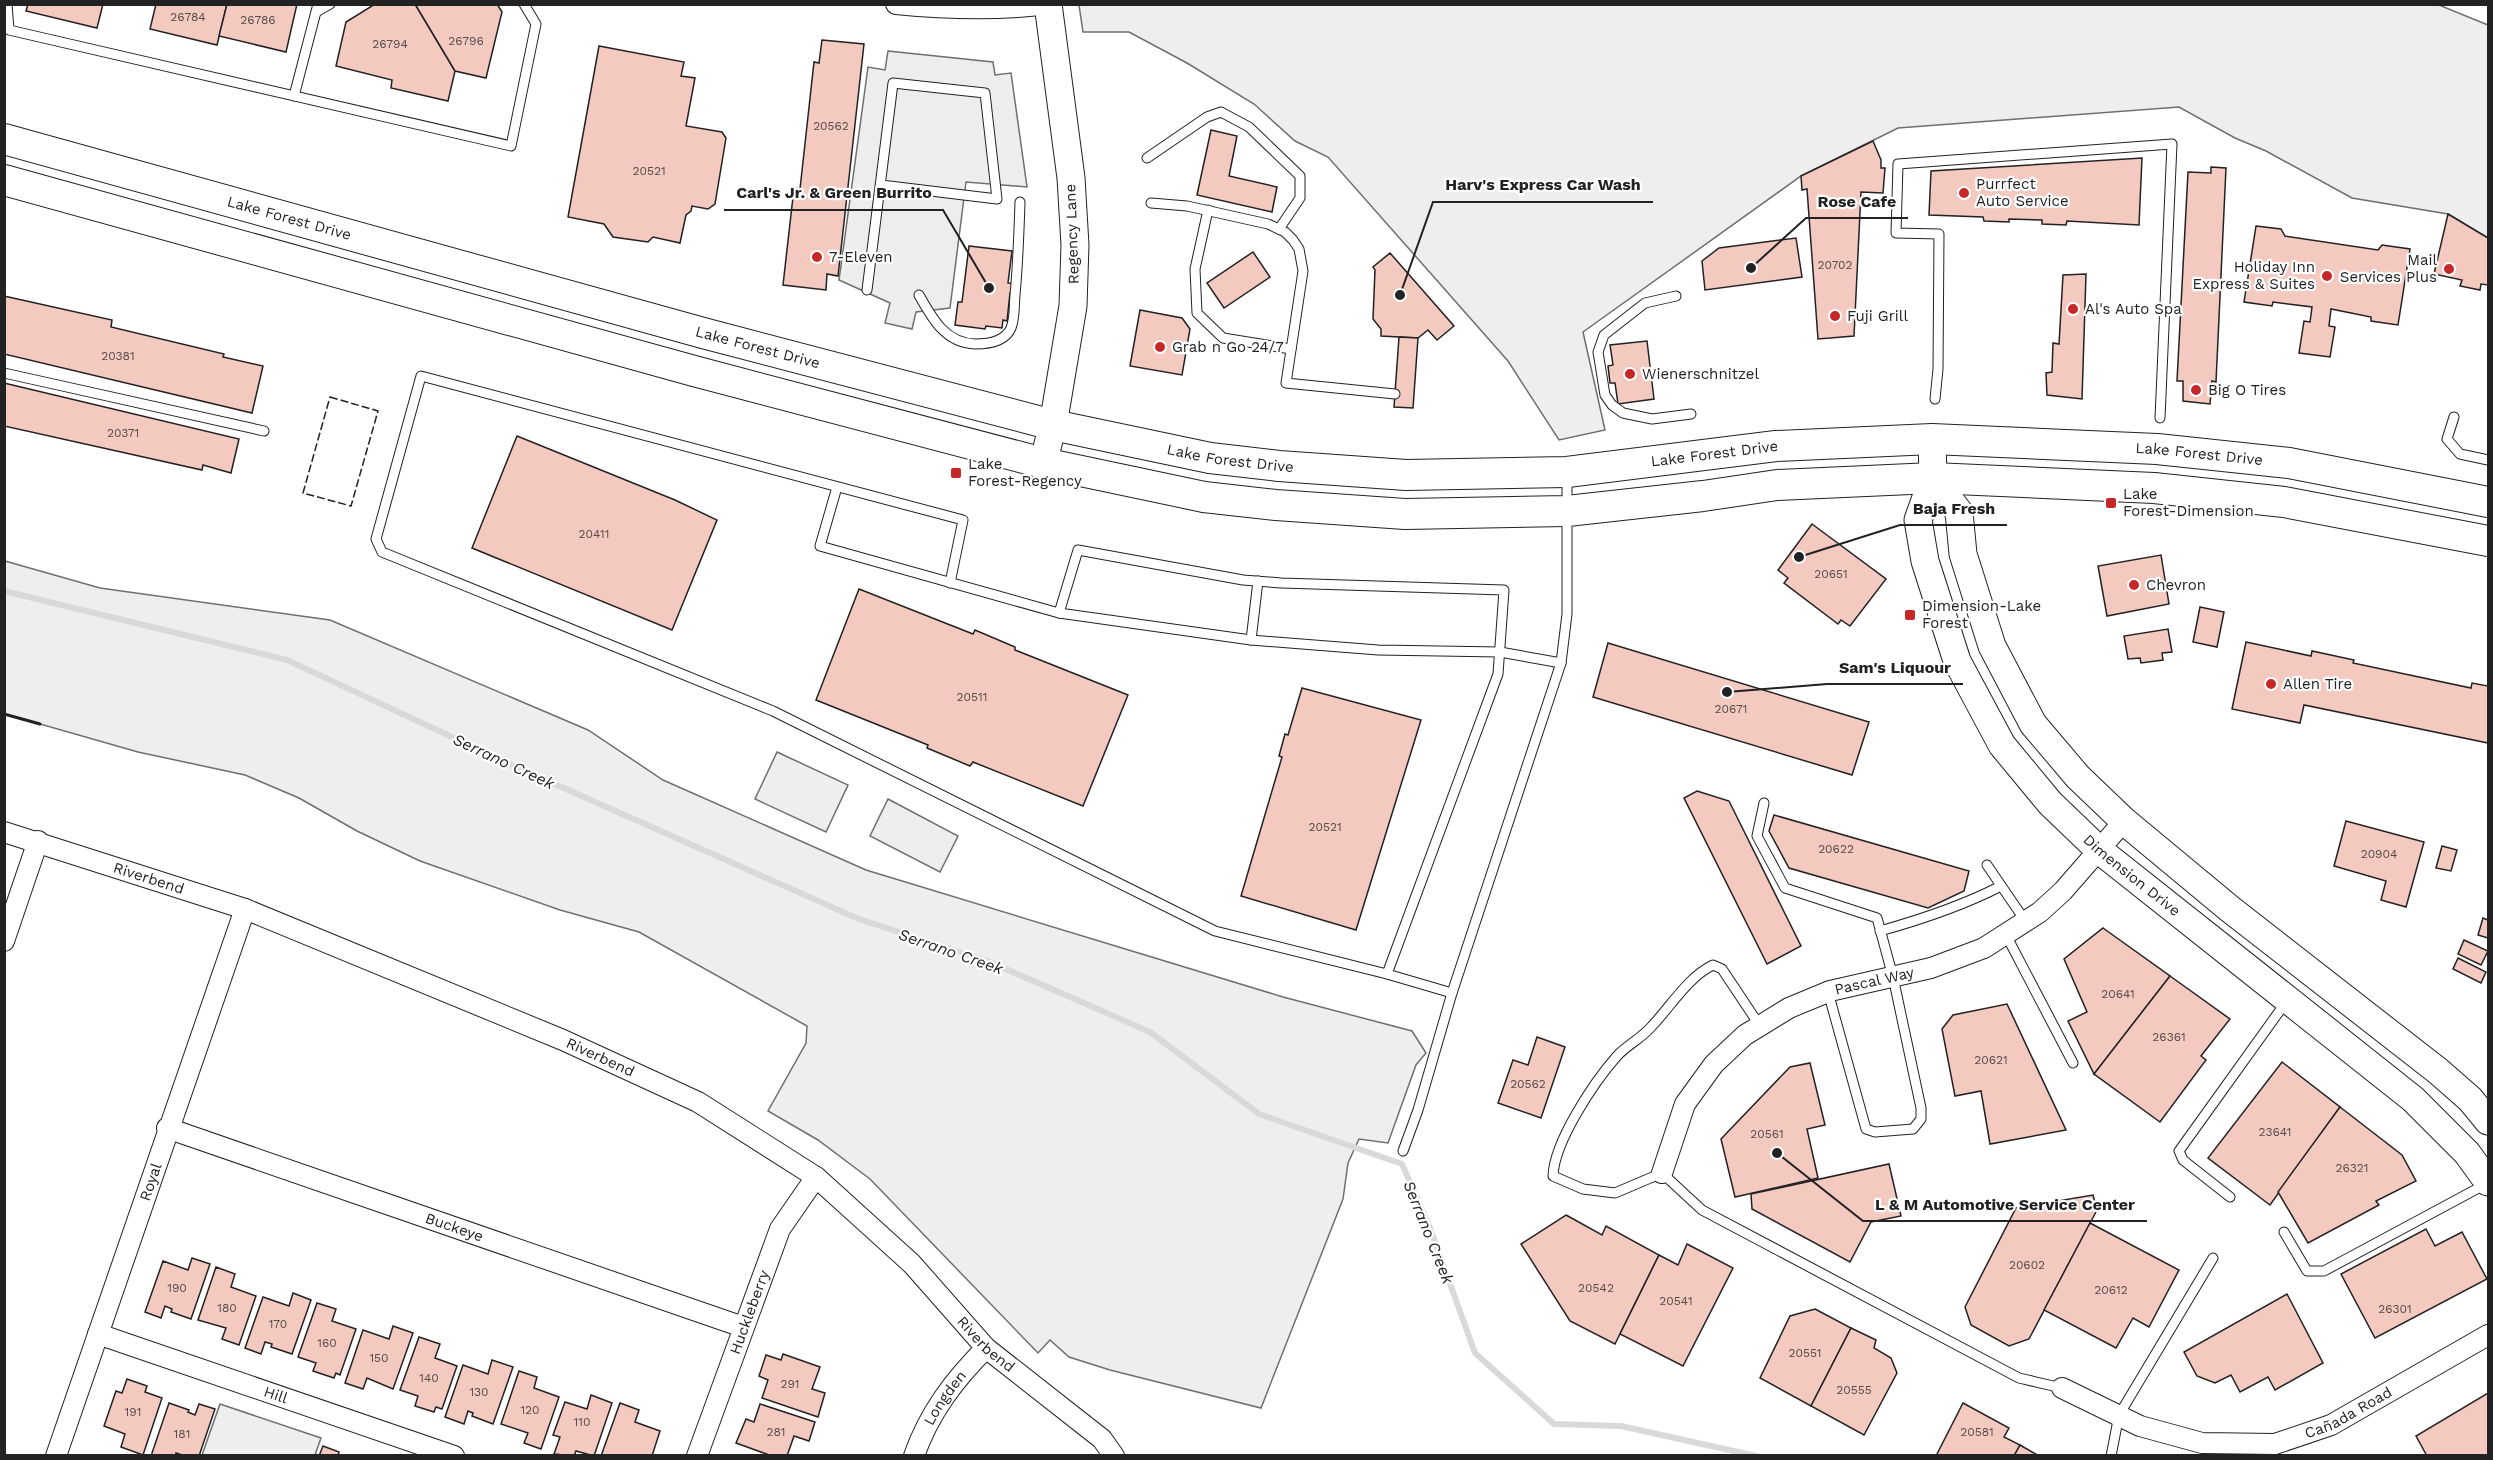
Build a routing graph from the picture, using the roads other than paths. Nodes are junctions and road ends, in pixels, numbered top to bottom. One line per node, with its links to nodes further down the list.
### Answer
1 (7, 4): 7 (lane)
2 (330, 4): 6 (lane)
3 (524, 4): 7 (lane)
4 (896, 4): 5 (street)
5 (1048, 4): 26 (main road, Regency Lane)
6 (317, 8): 7 (lane)
7 (294, 96)
8 (4, 139): 26 (main road, Lake Forest Drive)
9 (1147, 158): 15 (lane)
10 (4, 180): 30 (main road)
11 (880, 184): 11 (lane); 16 (lane)
12 (1020, 202): 17 (lane)
13 (1151, 203): 14 (lane)
14 (1208, 210): 15 (lane); 19 (lane)
15 (1279, 229): 19 (lane)
16 (867, 290)
17 (919, 295)
18 (1676, 296): 23 (lane)
19 (1291, 350): 21 (lane)
20 (4, 373): 27 (lane)
21 (1395, 394)
22 (1935, 399): 25 (lane)
23 (1691, 414)
24 (2454, 417): 29 (lane)
25 (2160, 418)
26 (1053, 425): 30 (main road, Regency Lane); 31 (main road, Lake Forest Drive)
27 (264, 431)
28 (1932, 439): 31 (main road, Lake Forest Drive); 32 (main road, Dimension Drive); 34 (main road, Lake Forest Drive)
29 (2488, 460)
30 (1043, 463): 35 (main road)
31 (1567, 472): 35 (lane)
32 (1933, 478): 35 (main road); 36 (main road); 44 (main road); 47 (main road, Dimension Drive)
33 (837, 487): 38 (lane); 38 (lane); 55 (lane)
34 (2488, 502)
35 (1567, 511): 42 (lane)
36 (2488, 541)
37 (1258, 581): 39 (lane); 40 (lane); 41 (lane)
38 (950, 583): 39 (lane)
39 (1059, 612): 40 (lane)
40 (1251, 640): 41 (lane)
41 (1500, 652): 42 (lane); 55 (lane)
42 (1561, 663): 58 (lane)
43 (1764, 802): 52 (lane)
44 (2124, 821): 47 (street, Pascal Way); 62 (main road)
45 (4, 832): 46 (street, Riverbend)
46 (38, 841): 50 (street, Riverbend); 54 (street)
47 (2099, 850): 51 (street, Pascal Way); 59 (main road, Dimension Drive)
48 (1987, 865): 49 (lane)
49 (2001, 886): 51 (lane); 52 (lane)
50 (245, 909): 63 (street, Royal); 66 (street, Riverbend)
51 (2026, 922): 53 (street, Pascal Way)
52 (1880, 931): 56 (lane)
53 (2006, 935): 56 (street, Pascal Way); 61 (lane)
54 (4, 941)
55 (1387, 974): 58 (lane)
56 (1893, 977): 57 (street, Pascal Way); 57 (lane)
57 (1828, 992): 60 (street, Pascal Way)
58 (1452, 993): 64 (lane)
59 (2287, 1000): 67 (main road, Dimension Drive); 68 (lane)
60 (1760, 1026): 65 (street, Pascal Way); 65 (lane)
61 (2073, 1063)
62 (2488, 1121)
63 (167, 1128): 71 (street, Buckeye); 72 (street, Royal)
64 (1403, 1151)
65 (1662, 1173): 75 (lane)
66 (816, 1177): 71 (street, Huckleberry); 74 (street, Riverbend)
67 (2488, 1183): 69 (lane)
68 (2230, 1197)
69 (2284, 1232)
70 (2213, 1258): 76 (lane)
71 (743, 1327): 80 (street, Huckleberry)
72 (98, 1334): 78 (street, Royal); 79 (street, Hill)
73 (2488, 1335): 77 (street, Cañada Road)
74 (986, 1348): 81 (street, Longden); 82 (street, Riverbend)
75 (2062, 1388): 76 (street, Cañada Road)
76 (2119, 1415): 77 (street, Cañada Road); 83 (lane)
77 (2276, 1450)
78 (56, 1455)
79 (454, 1455)
80 (697, 1455)
81 (914, 1455)
82 (1114, 1455)
83 (2111, 1455)

